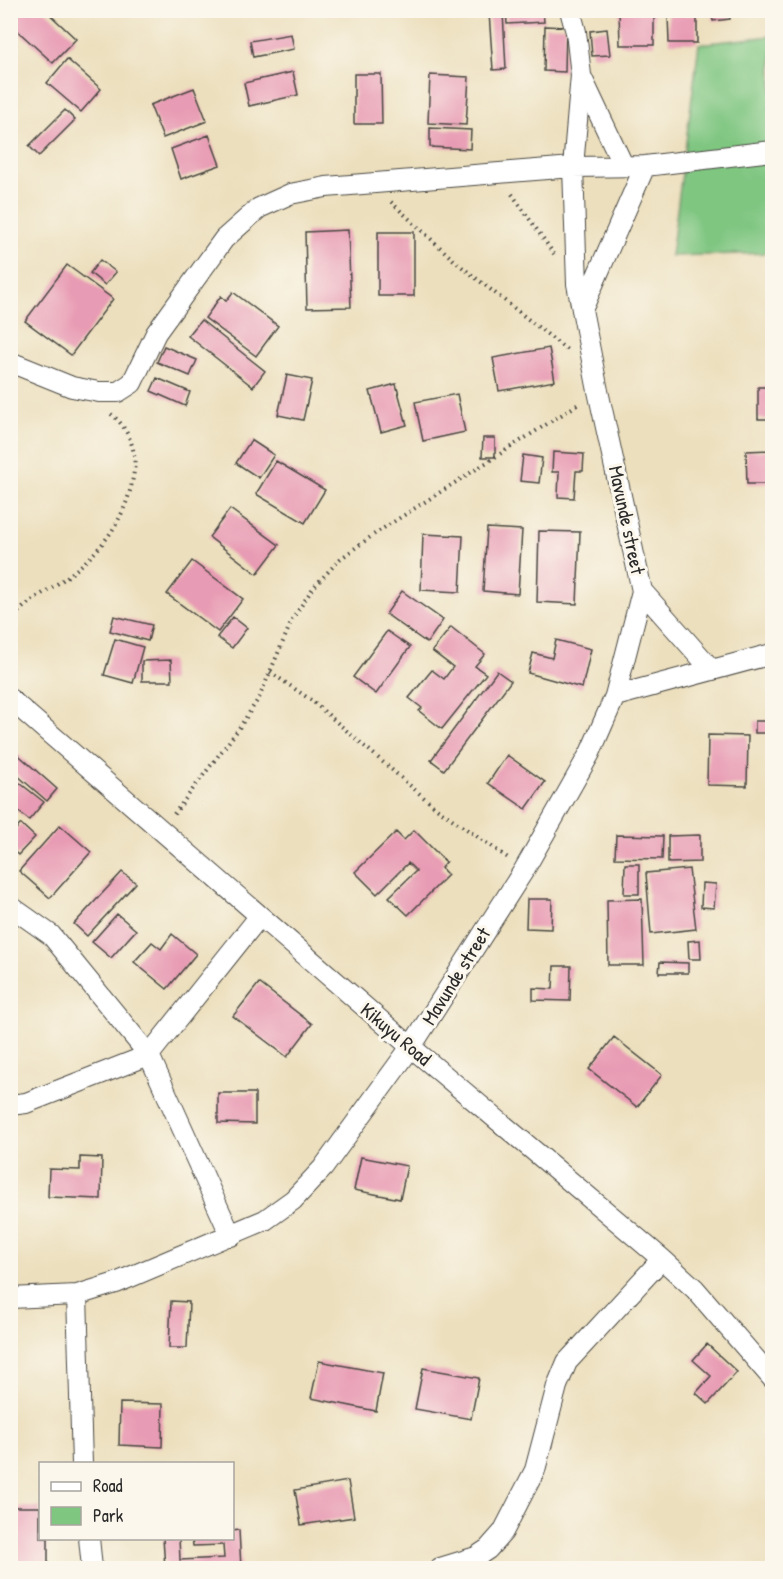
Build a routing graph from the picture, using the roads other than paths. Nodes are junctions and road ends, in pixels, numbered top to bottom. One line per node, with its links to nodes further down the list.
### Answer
1 (570, 10): 2 (street, Mavunde street)
2 (581, 75): 4 (street); 6 (street, Mavunde street)
3 (772, 151): 5 (street)
4 (623, 165): 5 (street); 6 (street)
5 (645, 166): 7 (street)
6 (573, 167): 7 (street, Mavunde street); 8 (street)
7 (582, 310): 9 (street, Mavunde street)
8 (10, 362)
9 (642, 591): 11 (street); 12 (street, Mavunde street)
10 (772, 654): 11 (street)
11 (711, 669): 12 (street)
12 (615, 696): 16 (street, Mavunde street)
13 (10, 699): 15 (street, Kikuyu Road)
14 (10, 906): 17 (street)
15 (259, 917): 16 (street, Kikuyu Road); 17 (street)
16 (411, 1047): 19 (street, Mavunde street); 20 (street, Kikuyu Road)
17 (149, 1055): 18 (street); 19 (street)
18 (10, 1105)
19 (231, 1236): 21 (street, Mavunde street)
20 (662, 1259): 23 (street, Kikuyu Road); 27 (street)
21 (77, 1295): 22 (street, Mavunde street); 24 (street)
22 (10, 1298)
23 (772, 1378)
24 (82, 1462)
25 (90, 1540): 26 (street)
26 (92, 1569)
27 (440, 1569)

